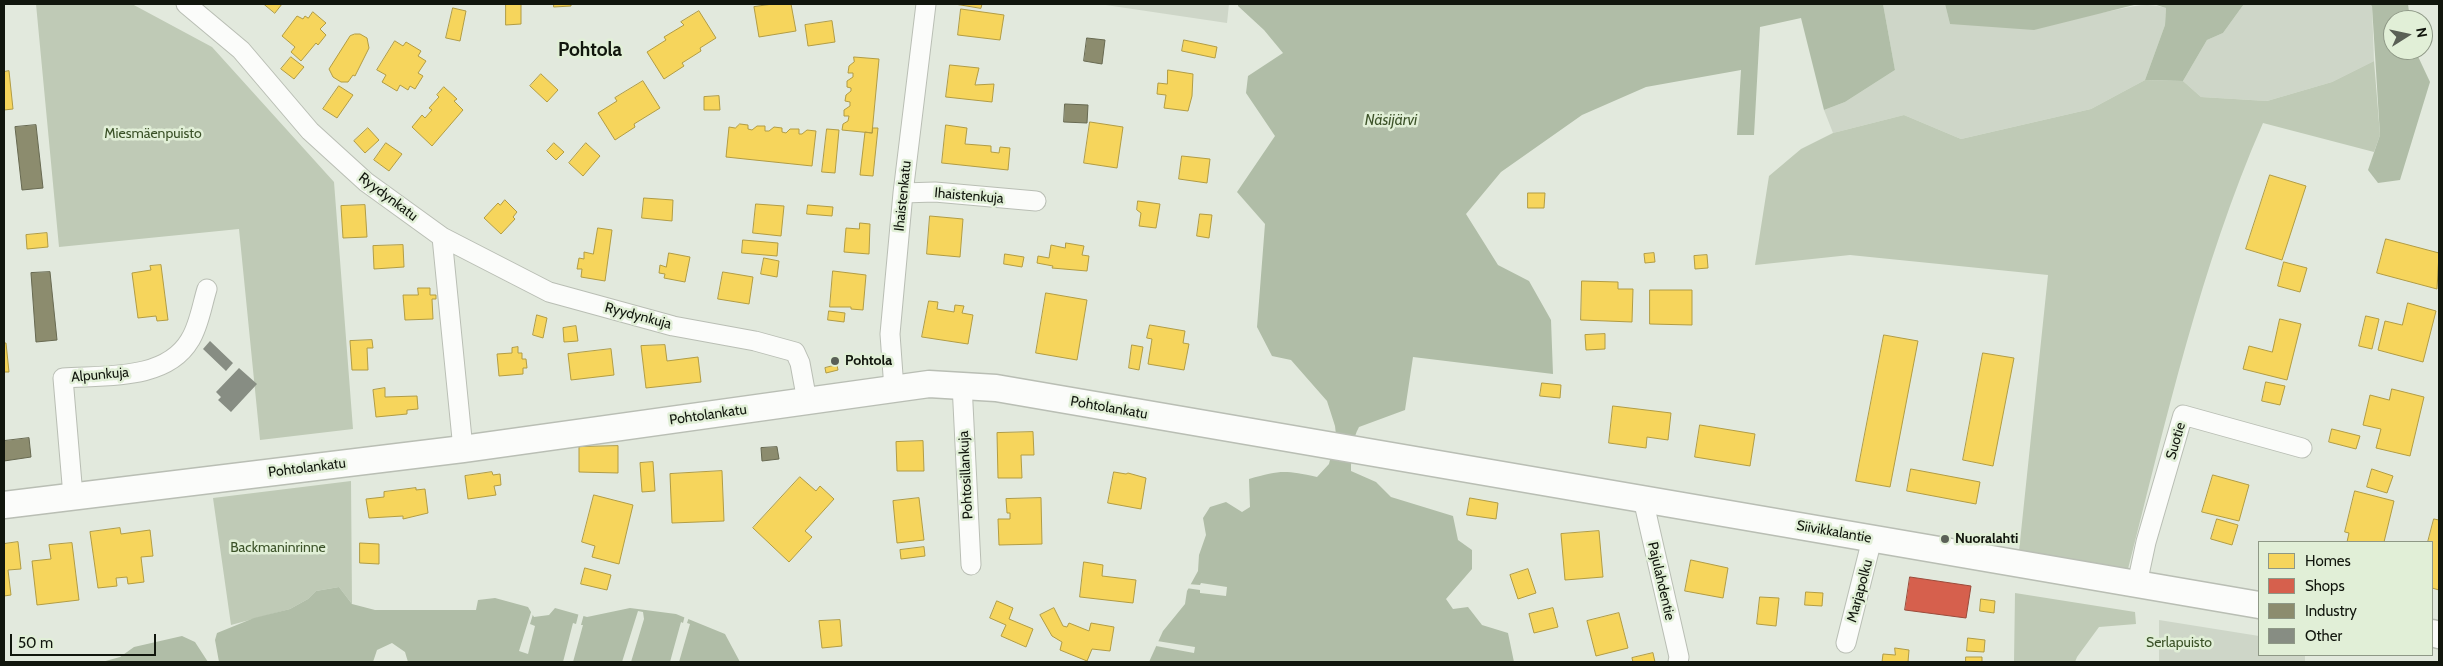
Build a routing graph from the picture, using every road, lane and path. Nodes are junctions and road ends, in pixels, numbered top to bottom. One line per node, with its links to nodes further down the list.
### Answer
1 (186, 4): 5 (street, Ryydynkatu)
2 (926, 4): 3 (street, Ihaistenkatu)
3 (903, 193): 4 (street, Ihaistenkuja); 8 (street, Ihaistenkatu)
4 (1036, 201)
5 (442, 237): 9 (street, Ryydynkuja); 11 (street)
6 (207, 289): 13 (street, Alpunkuja)
7 (962, 384): 8 (main road, Pohtolankatu); 12 (main road, Pohtolankatu); 17 (street, Pohtosillankuja)
8 (894, 388): 9 (main road, Pohtolankatu)
9 (807, 401): 11 (main road, Pohtolankatu)
10 (2302, 448): 18 (street, Suotie)
11 (463, 449): 13 (main road, Pohtolankatu)
12 (1410, 459): 14 (main road, Siivikkalantie)
13 (73, 496): 15 (main road, Pohtolankatu)
14 (1643, 499): 16 (main road, Siivikkalantie); 21 (street, Pajulahdentie)
15 (4, 505)
16 (1872, 539): 18 (main road, Siivikkalantie); 20 (street, Marjapolku)
17 (971, 565)
18 (2137, 584): 19 (main road, Siivikkalantie)
19 (2258, 605)
20 (1846, 643)
21 (1678, 662)

